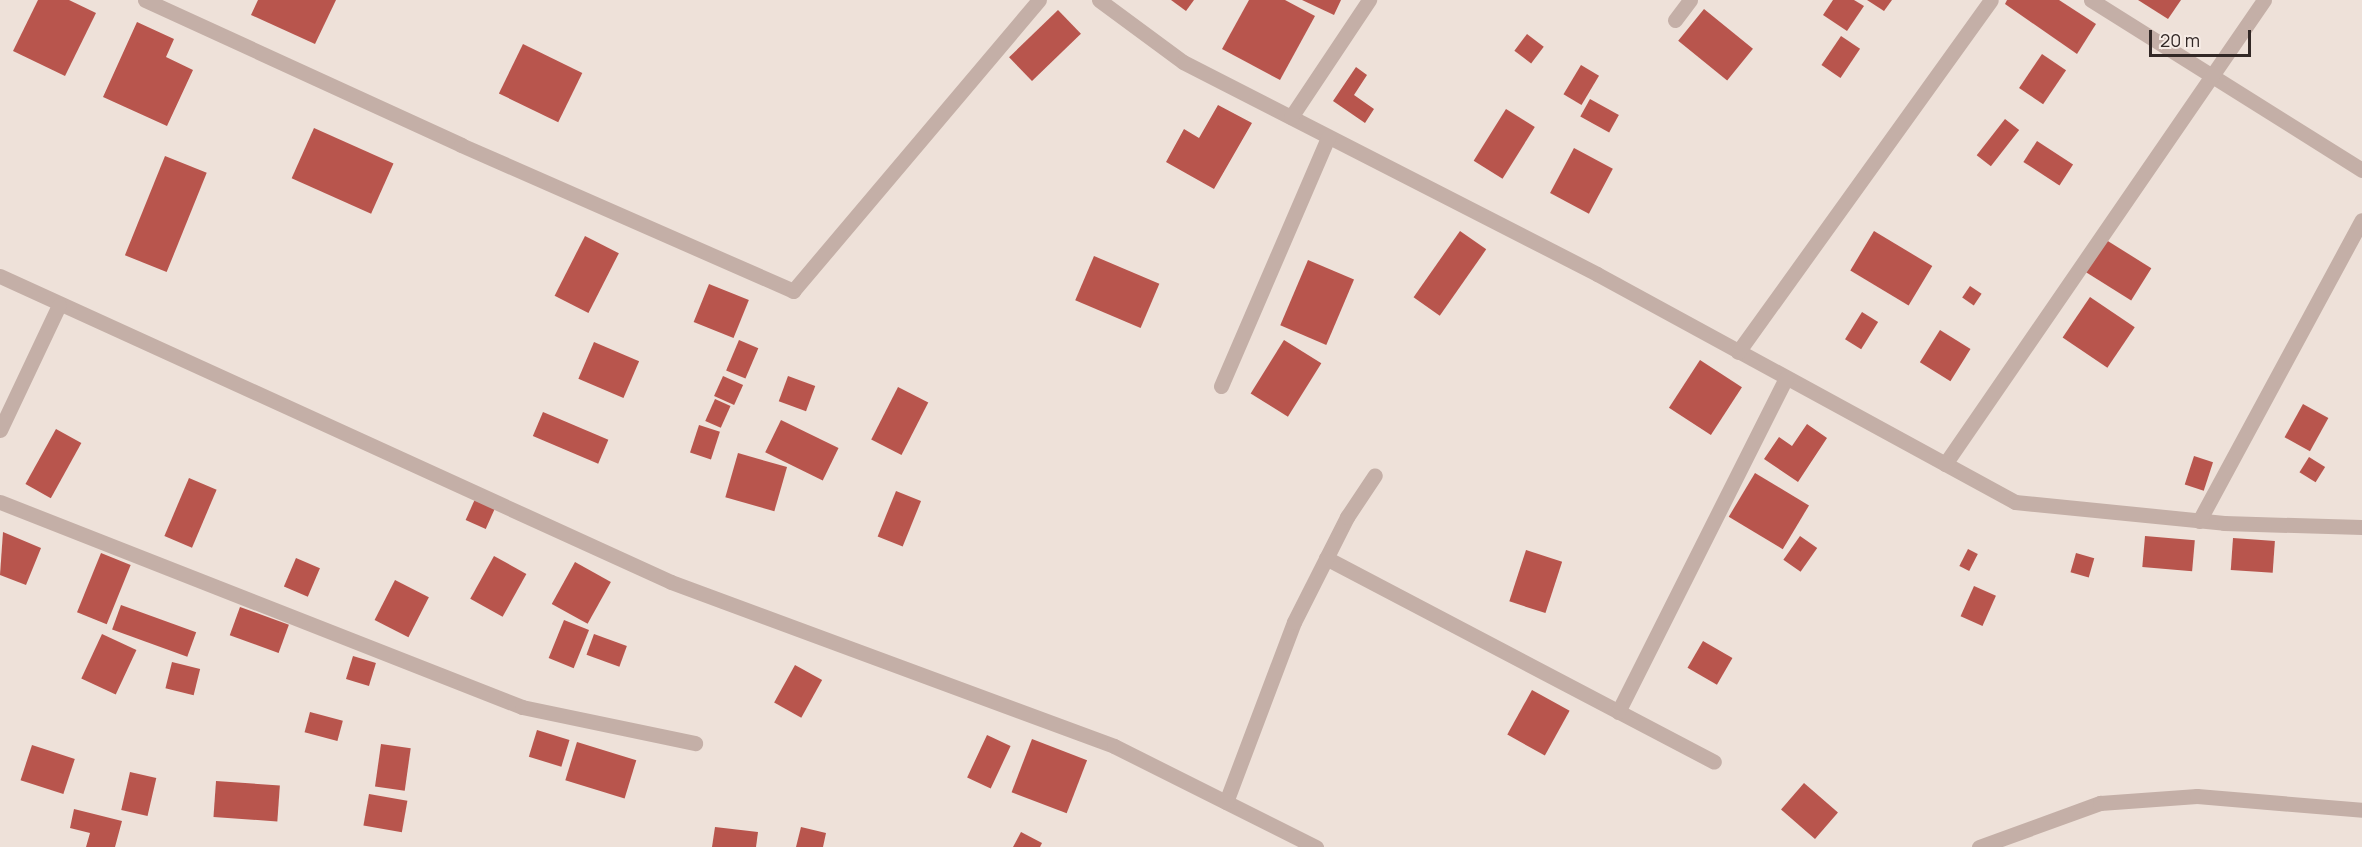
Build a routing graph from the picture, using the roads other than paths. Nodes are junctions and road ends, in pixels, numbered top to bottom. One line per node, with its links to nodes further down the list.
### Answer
1 (145, 0): 2 (street)
2 (1039, 0)
3 (1099, 0): 11 (street)
4 (1369, 0): 11 (street)
5 (1690, 0): 9 (street)
6 (1991, 0): 17 (street)
7 (2091, 0): 10 (street)
8 (2264, 0): 10 (street)
9 (1675, 20)
10 (2211, 75): 13 (street); 21 (street)
11 (1291, 117): 12 (street)
12 (1328, 137): 17 (street); 19 (street)
13 (2362, 170)
14 (2362, 220): 24 (street)
15 (0, 276): 16 (street)
16 (59, 306): 20 (street); 30 (street)
17 (1738, 352): 18 (street)
18 (1786, 378): 21 (street); 27 (street)
19 (1221, 386)
20 (0, 430)
21 (1946, 464): 24 (street)
22 (1375, 475): 26 (street)
23 (0, 502): 28 (street)
24 (2199, 521): 25 (street)
25 (2362, 527)
26 (1326, 558): 27 (street); 30 (street)
27 (1618, 712): 29 (street)
28 (695, 743)
29 (1714, 762)
30 (1226, 802): 32 (street)
31 (2362, 810): 33 (street)
32 (1316, 847)
33 (1979, 847)

